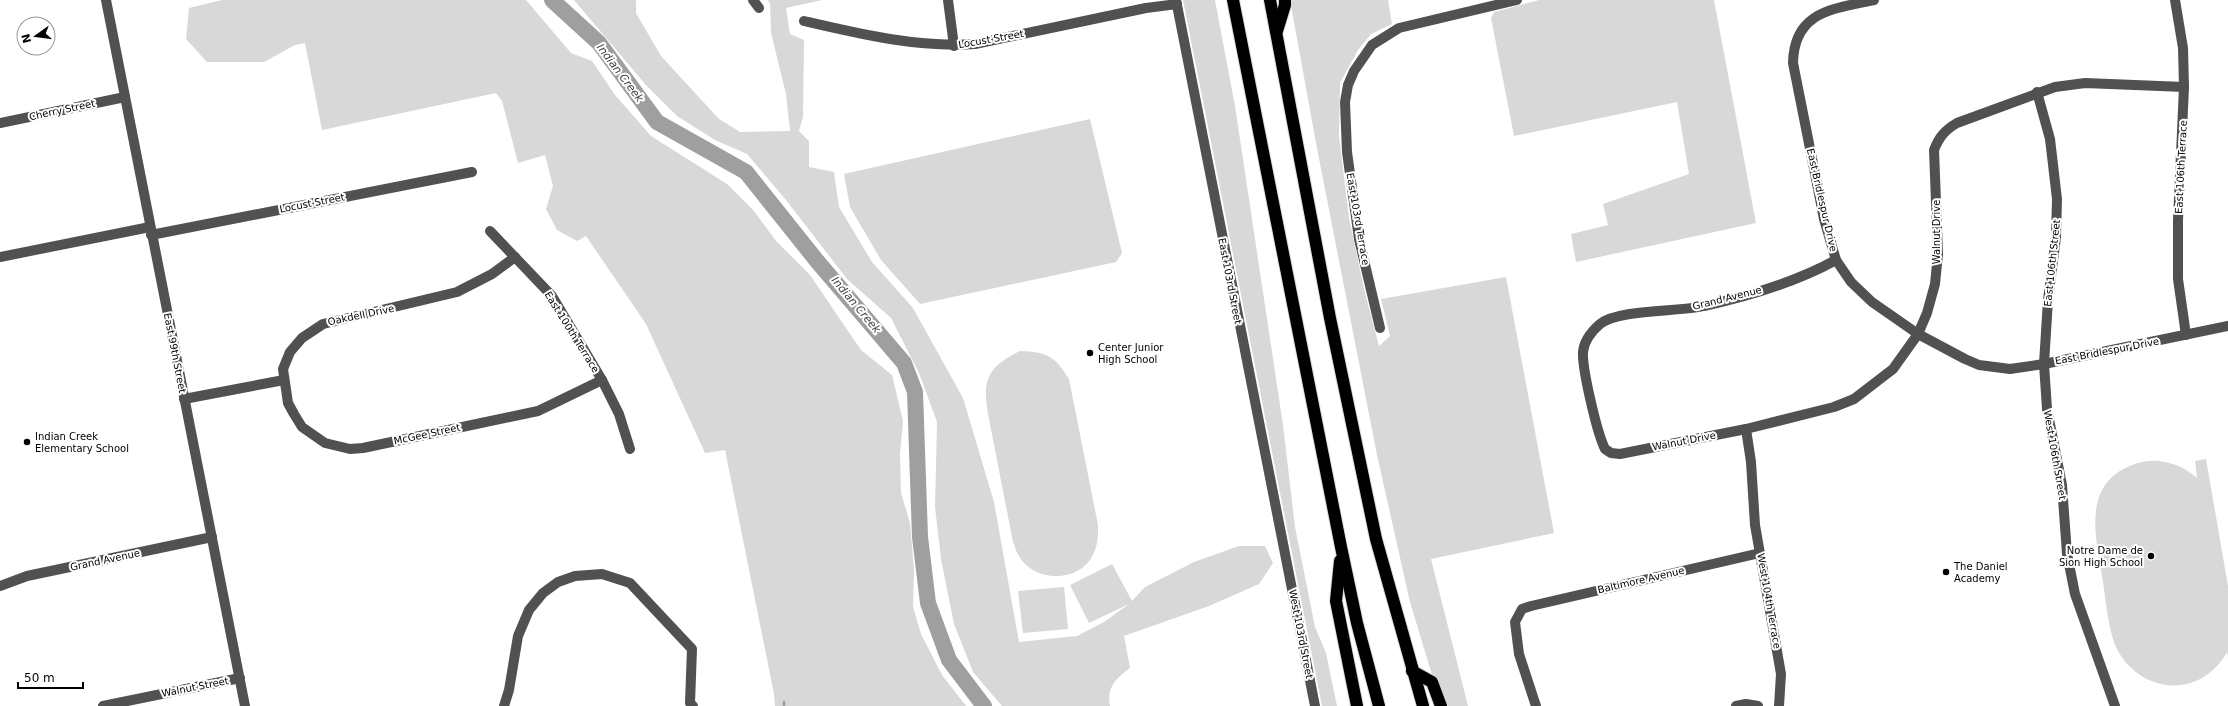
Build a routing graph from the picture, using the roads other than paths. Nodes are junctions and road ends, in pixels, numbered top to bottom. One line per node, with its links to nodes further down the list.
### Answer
1 (106, 0): 16 (street, East 99th Street)
2 (948, 0): 13 (street)
3 (1233, 0): 36 (highway)
4 (1270, 0): 12 (highway)
5 (1285, 0): 12 (highway)
6 (1517, 0): 25 (street, East 103rd Terrace)
7 (1874, 0): 23 (street, East Bridlespur Drive)
8 (2175, 0): 14 (street, East 106th Terrace)
9 (1177, 2): 10 (street, Locust Street); 38 (street, East 103rd Street)
10 (1145, 4): 13 (street, Locust Street)
11 (804, 21): 13 (street, Locust Street)
12 (1276, 34): 40 (highway)
13 (954, 46)
14 (2184, 88): 15 (street, Walnut Drive); 27 (street, East 106th Terrace)
15 (2037, 92): 26 (street, Walnut Drive); 28 (street, East 106th Street)
16 (125, 97): 17 (street, Cherry Street); 19 (street, East 99th Street)
17 (0, 123)
18 (472, 172): 19 (street, Locust Street)
19 (151, 231): 21 (street, Locust Street); 31 (street, East 99th Street)
20 (490, 231): 22 (street, East 100th Terrace)
21 (0, 257)
22 (515, 257): 29 (street, Oakdell Drive); 30 (street, East 100th Terrace)
23 (1836, 260): 26 (street, East Bridlespur Drive); 34 (street, Grand Avenue)
24 (2228, 326): 27 (street, East Bridlespur Drive)
25 (1380, 328)
26 (1918, 334): 28 (street, East Bridlespur Drive); 32 (street, Walnut Drive)
27 (2186, 335): 28 (street, East Bridlespur Drive)
28 (2044, 364): 55 (street, West 106th Street)
29 (284, 380): 30 (street, McGee Street); 31 (street)
30 (602, 380): 33 (street, East 100th Terrace)
31 (184, 399): 35 (street, East 99th Street)
32 (1746, 429): 34 (street, Walnut Drive); 37 (street, West 104th Terrace)
33 (630, 448)
34 (1608, 452)
35 (212, 537): 39 (street, Grand Avenue); 41 (street, East 99th Street)
36 (1341, 547): 47 (highway); 48 (highway)
37 (1760, 553): 51 (street, Baltimore Avenue); 54 (street, West 104th Terrace)
38 (1286, 562): 46 (street, West 103rd Street)
39 (0, 586)
40 (1412, 671): 49 (highway); 50 (highway)
41 (240, 678): 42 (street, Walnut Street); 43 (street, East 99th Street)
42 (103, 706)
43 (246, 706)
44 (504, 706): 45 (street)
45 (693, 706)
46 (1315, 706)
47 (1357, 706)
48 (1379, 706)
49 (1423, 706)
50 (1441, 706)
51 (1536, 706)
52 (1736, 706): 53 (street)
53 (1758, 706)
54 (1779, 706)
55 (2115, 706)

